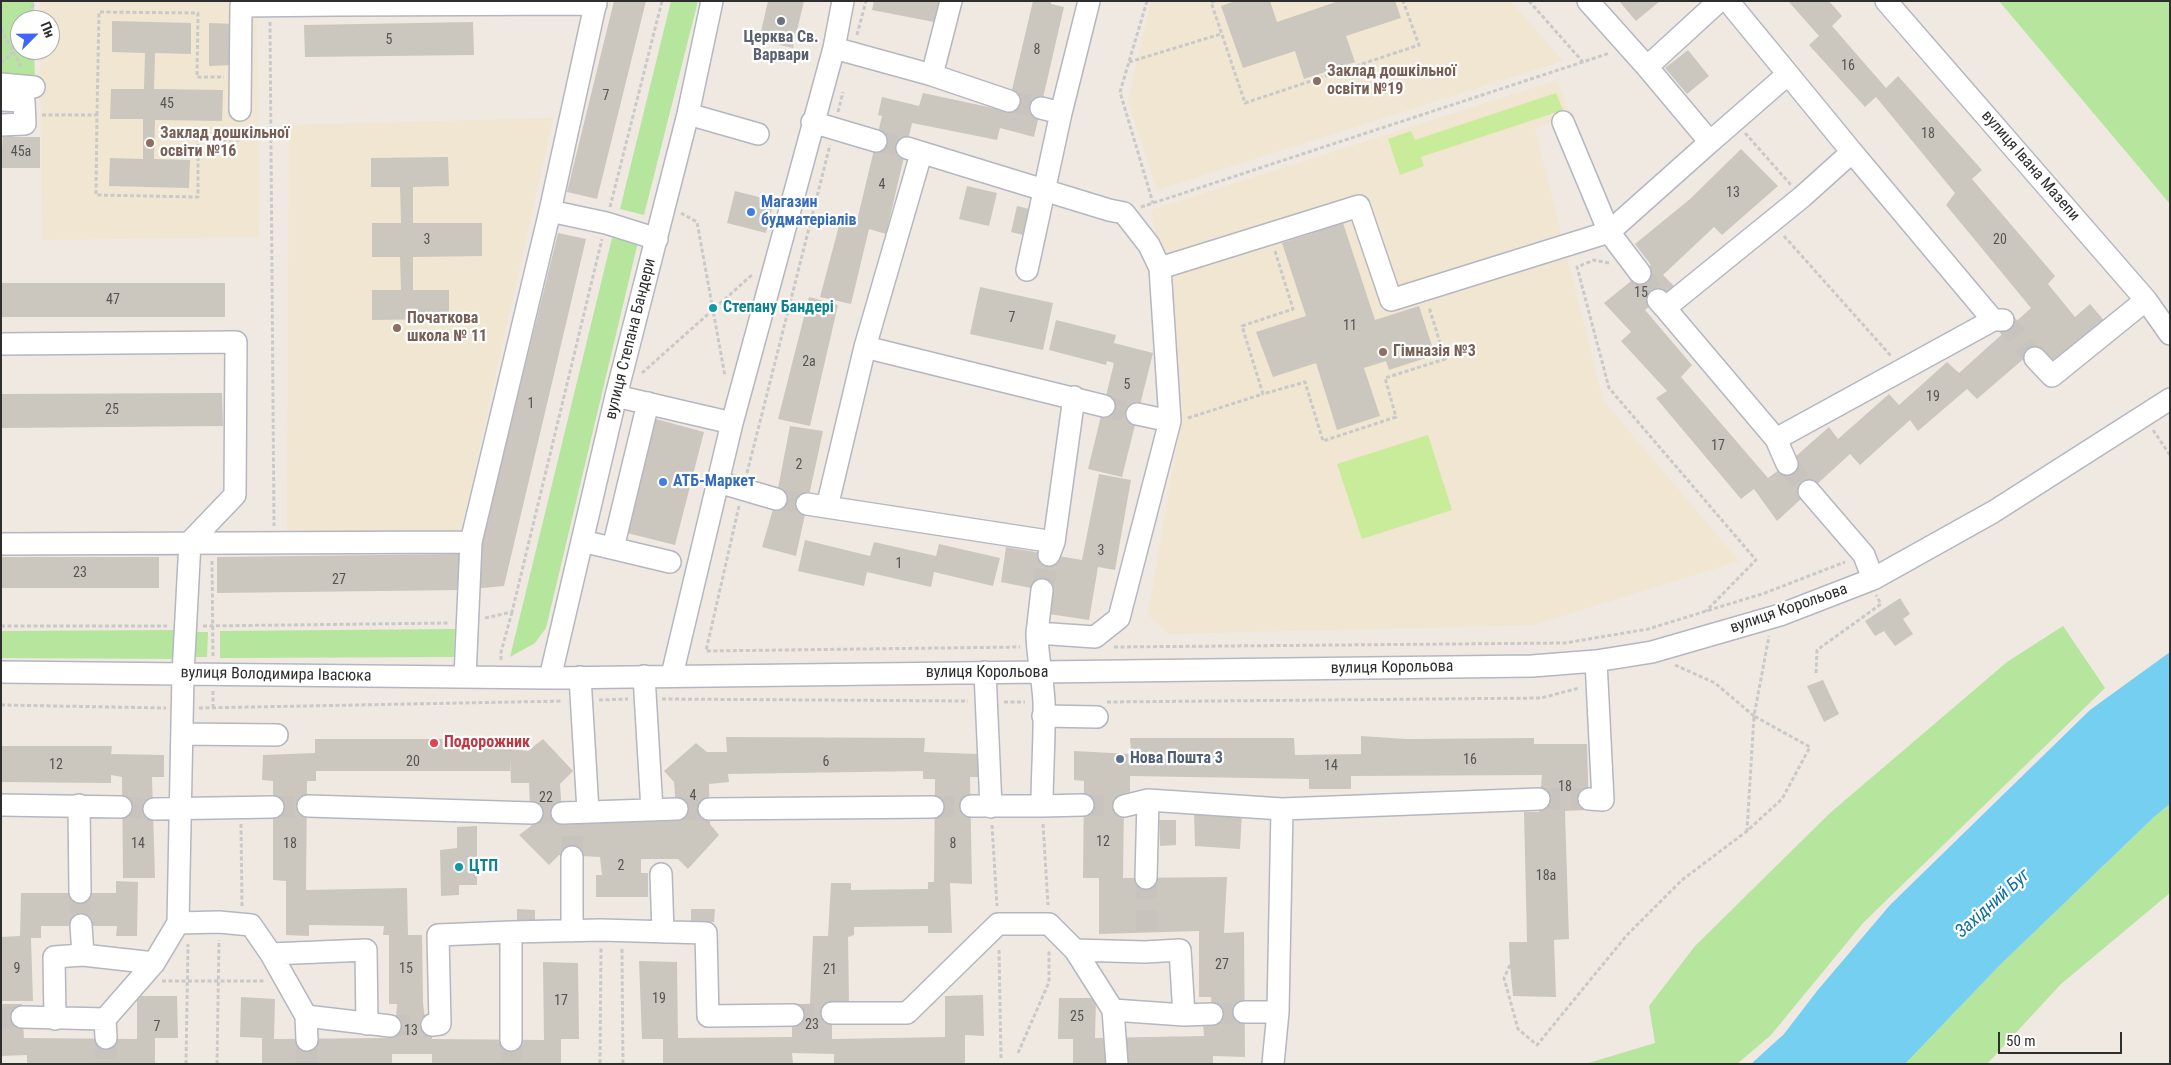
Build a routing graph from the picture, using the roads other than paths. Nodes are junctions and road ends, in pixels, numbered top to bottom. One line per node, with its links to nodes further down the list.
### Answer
1 (712, 1): 20 (street, вулиця Степана Бандери)
2 (843, 1): 11 (street)
3 (951, 1): 14 (street)
4 (1089, 1): 28 (street)
5 (1719, 1): 12 (street)
6 (1728, 1): 13 (street)
7 (1886, 1): 35 (street, вулиця Івана Мазепи)
8 (596, 2): 10 (street); 29 (street)
9 (1592, 2): 12 (street)
10 (336, 3): 19 (street)
11 (843, 50): 14 (street); 21 (street)
12 (1647, 67): 26 (street)
13 (1788, 74): 26 (street); 27 (street)
14 (932, 75): 18 (street)
15 (1, 84): 16 (street)
16 (34, 87)
17 (1, 100): 23 (street)
18 (1008, 102)
19 (240, 110)
20 (688, 114): 24 (street); 31 (street, вулиця Степана Бандери)
21 (812, 122): 25 (street); 47 (street)
22 (1563, 122): 30 (street)
23 (1, 124)
24 (758, 134)
25 (876, 141)
26 (1710, 142): 30 (street)
27 (1852, 152): 48 (street); 48 (street)
28 (1044, 190): 32 (street); 33 (street); 38 (street)
29 (550, 211): 31 (street); 55 (street)
30 (1609, 232): 32 (street); 34 (street)
31 (657, 239): 40 (street, вулиця Степана Бандери)
32 (1160, 268): 46 (street)
33 (1027, 270)
34 (1638, 270)
35 (2146, 300): 36 (street, вулиця Івана Мазепи); 39 (street)
36 (2170, 334)
37 (1, 344): 54 (street)
38 (865, 347): 41 (street); 41 (street)
39 (2035, 358)
40 (616, 396): 43 (street); 53 (street, вулиця Степана Бандери)
41 (1074, 397): 44 (street)
42 (2170, 399): 59 (street, вулиця Корольова)
43 (648, 403): 47 (street); 57 (street)
44 (1104, 406)
45 (1137, 414): 46 (street)
46 (1170, 421): 61 (street)
47 (732, 423): 50 (street)
48 (1776, 439): 49 (street)
49 (1787, 464)
50 (718, 482): 52 (street); 67 (street)
51 (1809, 491): 59 (street)
52 (776, 499)
53 (582, 541): 57 (street); 70 (street, вулиця Степана Бандери)
54 (190, 542): 55 (street); 56 (street); 66 (street)
55 (471, 542): 69 (street)
56 (1, 544)
57 (612, 548): 58 (street)
58 (670, 562)
59 (1874, 584): 62 (street, вулиця Корольова)
60 (1042, 590): 61 (street)
61 (1037, 640): 65 (street)
62 (1596, 660): 65 (street, вулиця Корольова); 76 (street)
63 (1, 672): 66 (street, вулиця Володимира Івасюка)
64 (985, 672): 65 (street, вулиця Корольова); 67 (street, вулиця Корольова); 83 (street)
65 (1042, 672): 72 (street)
66 (183, 674): 69 (street, вулиця Володимира Івасюка); 74 (street)
67 (672, 675): 68 (street, вулиця Корольова)
68 (644, 676): 71 (street, вулиця Корольова); 93 (street)
69 (465, 677): 70 (street, вулиця Володимира Івасюка)
70 (550, 678): 71 (street, вулиця Корольова)
71 (580, 678): 93 (street)
72 (1043, 716): 73 (street); 83 (street)
73 (1097, 717)
74 (183, 734): 75 (street); 88 (street)
75 (277, 735)
76 (1589, 798)
77 (1540, 799): 92 (street)
78 (1148, 800): 84 (street); 92 (street); 97 (street)
79 (1, 805): 80 (street)
80 (79, 805): 85 (street); 98 (street)
81 (1084, 805): 83 (street)
82 (308, 806): 94 (street)
83 (1042, 806)
84 (1124, 806)
85 (121, 807)
86 (273, 807): 88 (street)
87 (933, 807): 91 (street)
88 (181, 808): 89 (street); 99 (street)
89 (154, 809)
90 (677, 809): 93 (street)
91 (709, 809)
92 (1282, 809): 110 (street)
93 (652, 810)
94 (532, 813)
95 (572, 857): 101 (street)
96 (661, 874): 103 (street)
97 (1146, 878)
98 (80, 892)
99 (183, 923): 105 (street); 107 (street)
100 (81, 925): 106 (street)
101 (572, 931): 102 (street); 103 (street)
102 (512, 932): 119 (street); 122 (street)
103 (664, 932): 112 (street)
104 (1075, 950): 108 (street); 111 (street); 113 (street)
105 (271, 954): 115 (street); 118 (street)
106 (83, 955): 107 (street); 117 (street)
107 (154, 962): 117 (street)
108 (1113, 1010): 113 (street); 123 (street)
109 (1244, 1012): 110 (street)
110 (1278, 1012): 124 (street)
111 (832, 1013)
112 (793, 1014)
113 (1184, 1014): 114 (street)
114 (1212, 1014)
115 (306, 1016): 118 (street); 121 (street)
116 (22, 1017): 117 (street)
117 (55, 1019)
118 (367, 1024): 120 (street)
119 (432, 1025)
120 (390, 1026)
121 (307, 1040)
122 (511, 1040)
123 (1117, 1064)
124 (1273, 1064)

